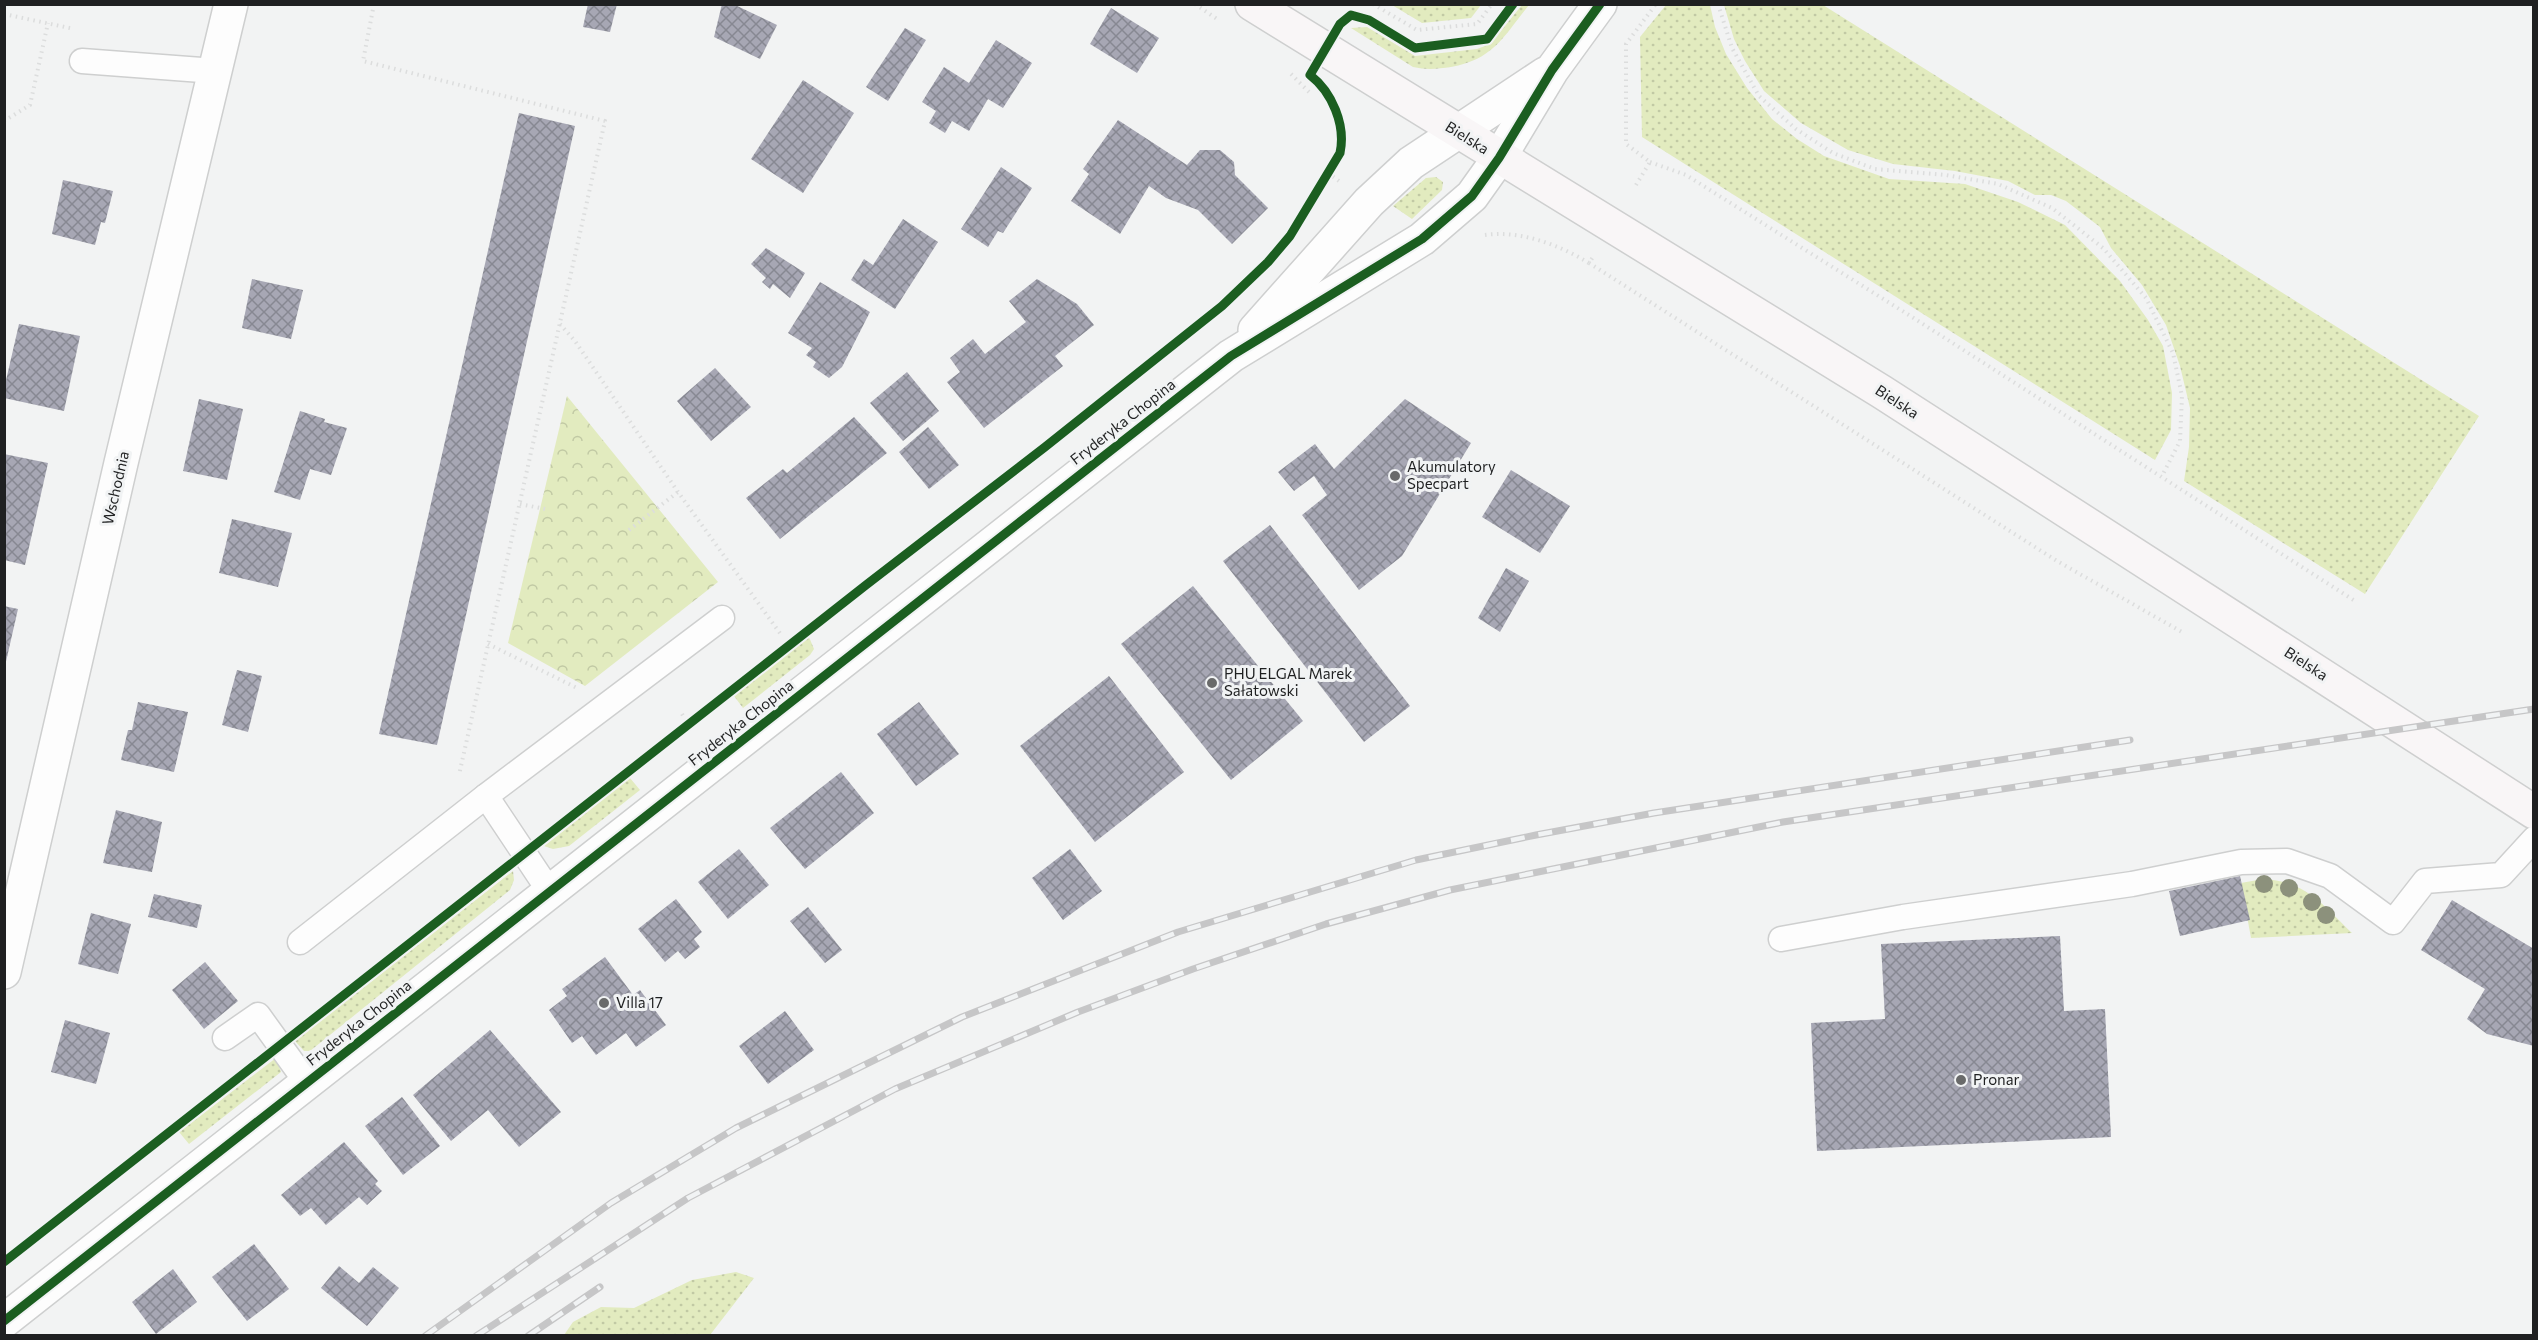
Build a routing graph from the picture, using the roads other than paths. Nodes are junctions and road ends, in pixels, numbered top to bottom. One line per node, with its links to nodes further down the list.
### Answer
1 (231, 4): 6 (street, Wschodnia)
2 (1252, 4): 7 (main road, Bielska)
3 (1600, 4): 5 (street, Fryderyka Chopina)
4 (82, 61): 6 (lane)
5 (1552, 70): 7 (street, Fryderyka Chopina); 8 (street, Fryderyka Chopina)
6 (215, 71): 17 (street, Wschodnia)
7 (1457, 132): 8 (main road, Bielska); 9 (street, Fryderyka Chopina)
8 (1499, 158): 9 (street, Fryderyka Chopina); 12 (main road, Bielska)
9 (1231, 356): 14 (street, Fryderyka Chopina)
10 (722, 618): 11 (lane)
11 (486, 796): 14 (lane); 16 (lane)
12 (2534, 812)
13 (2534, 839): 15 (lane)
14 (550, 892): 19 (street, Fryderyka Chopina)
15 (1781, 939)
16 (300, 942)
17 (4, 972)
18 (225, 1038): 19 (lane)
19 (307, 1083): 20 (street, Fryderyka Chopina)
20 (4, 1321)

